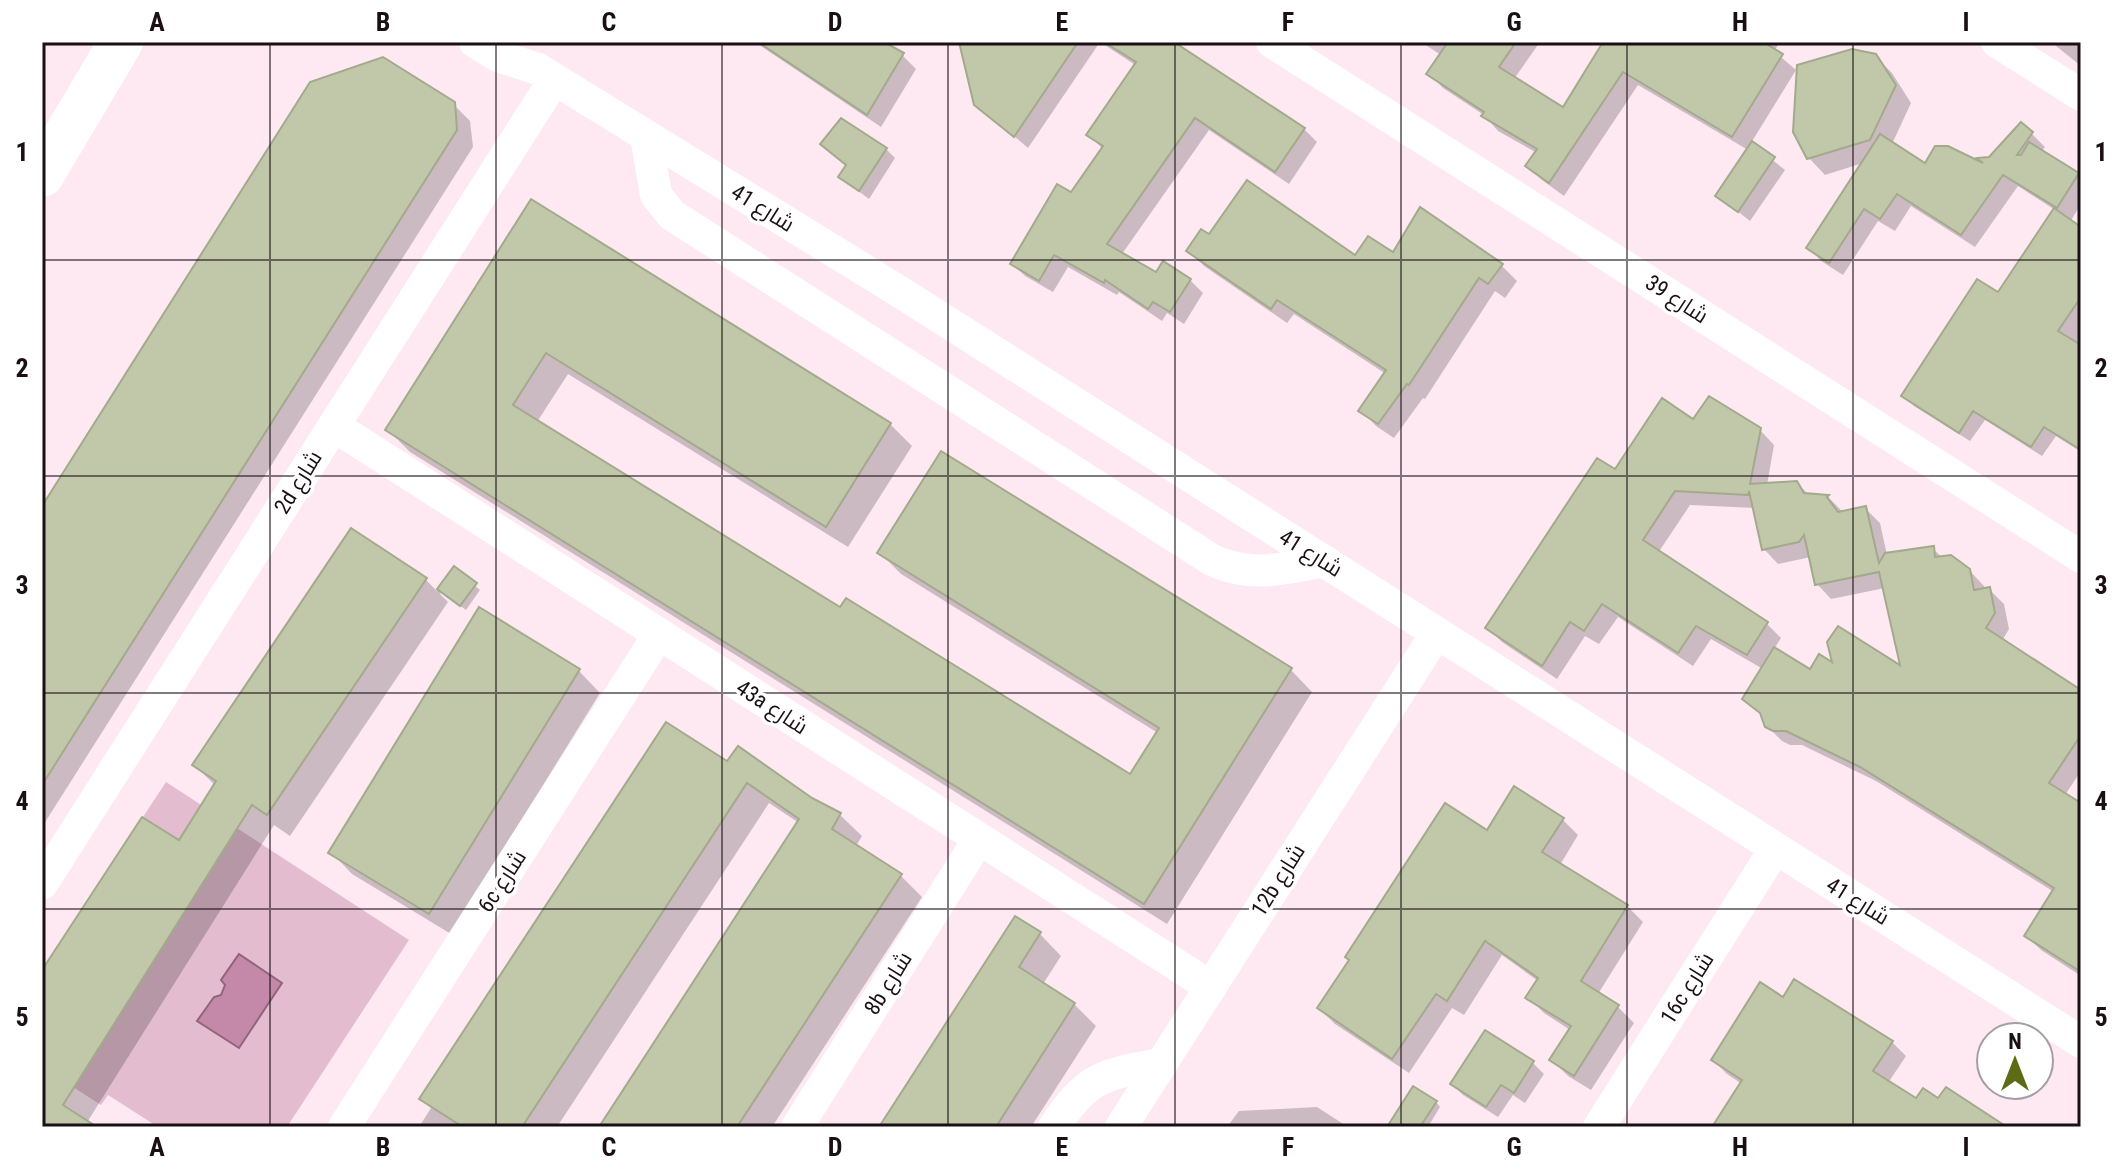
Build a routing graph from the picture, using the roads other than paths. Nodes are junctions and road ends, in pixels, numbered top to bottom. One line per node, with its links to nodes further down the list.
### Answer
1 (121, 42): 9 (main road)
2 (475, 42): 6 (street, شارع 41)
3 (515, 42): 6 (street, شارع 41)
4 (1272, 42): 11 (street, شارع 39)
5 (1997, 42): 7 (street)
6 (546, 74): 8 (street, شارع 41); 10 (street, 2d شارع)
7 (2081, 95)
8 (646, 136): 12 (street, شارع 41); 12 (street)
9 (42, 175)
10 (334, 426): 13 (street, 43a شارع); 17 (street, 2d شارع)
11 (2081, 557)
12 (1325, 561): 14 (street, شارع 41)
13 (659, 634): 15 (street, 43a شارع); 21 (street, 6c شارع)
14 (1436, 634): 16 (street, شارع 41); 18 (street, 12b شارع)
15 (979, 839): 18 (street, 43a شارع); 22 (street, 8b شارع)
16 (1775, 849): 19 (street, شارع 41); 25 (street, 16c شارع)
17 (42, 884)
18 (1211, 987): 20 (street, 12b شارع)
19 (2081, 1042)
20 (1161, 1064): 23 (street); 24 (street, 12b شارع)
21 (344, 1127)
22 (797, 1127)
23 (1054, 1127)
24 (1121, 1127)
25 (1599, 1127)

